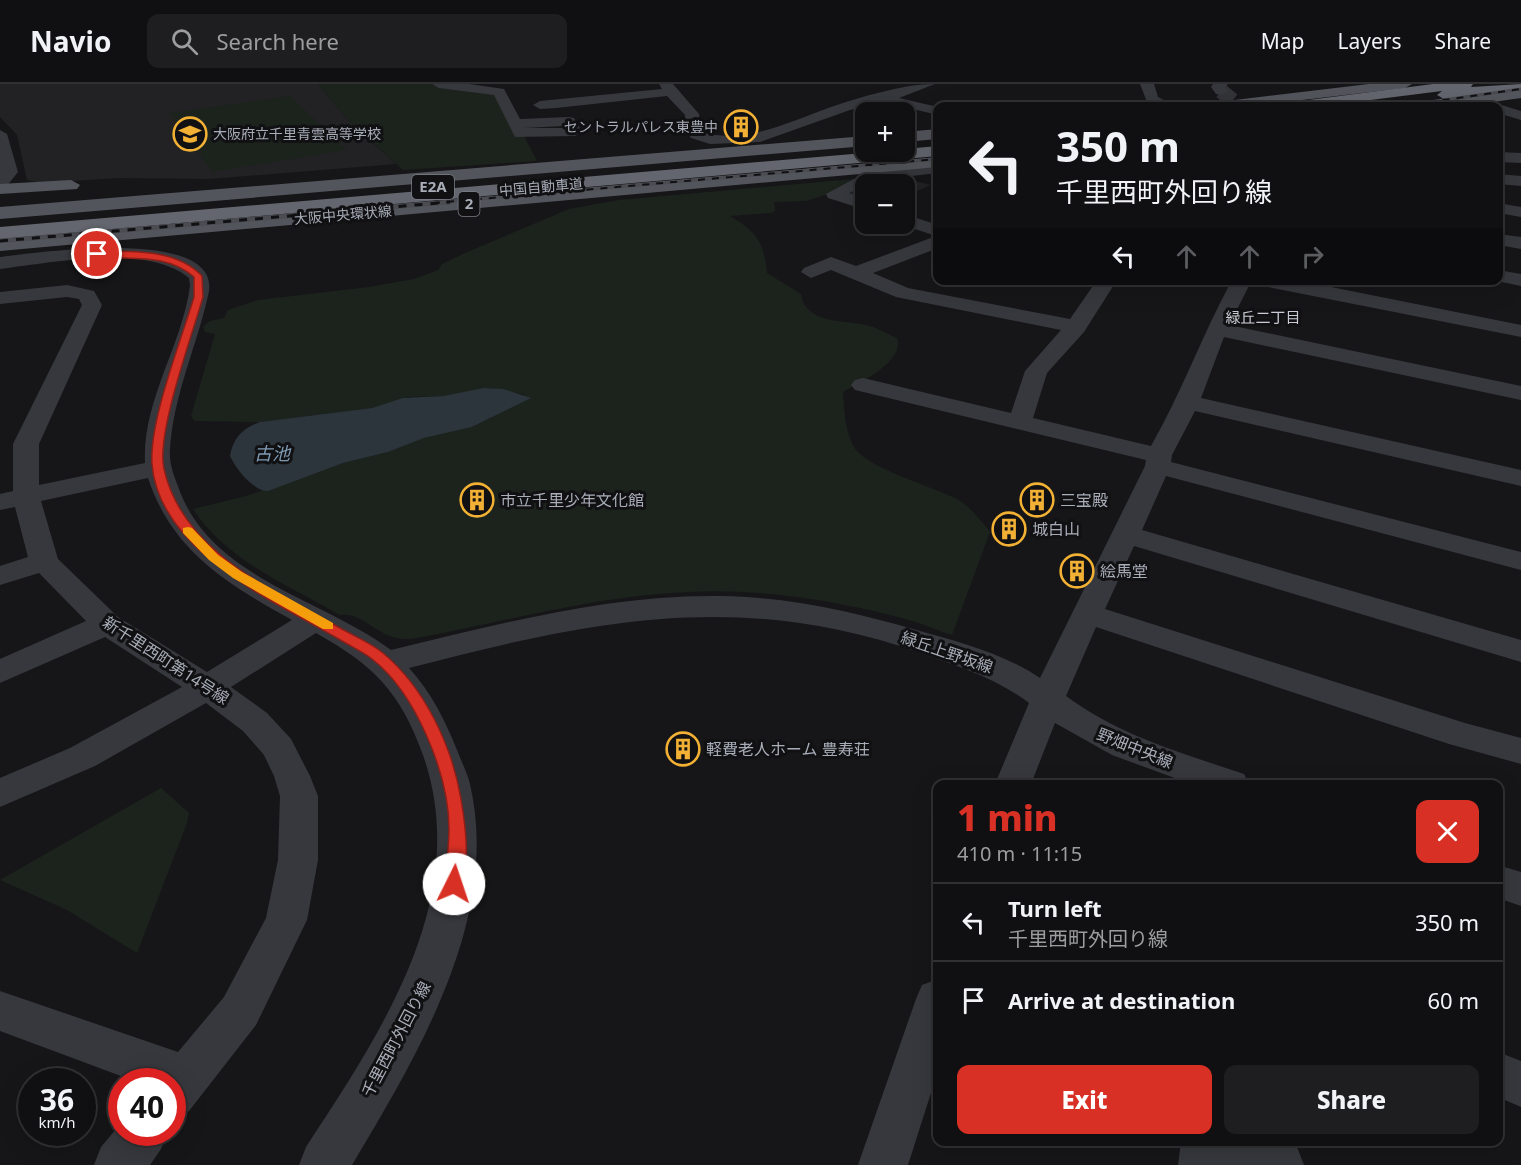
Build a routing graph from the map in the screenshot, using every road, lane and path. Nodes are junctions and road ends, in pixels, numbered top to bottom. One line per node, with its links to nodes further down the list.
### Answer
1 (439, 84): 7 (street)
2 (928, 84): 10 (street)
3 (1147, 84): 12 (street)
4 (1405, 84): 13 (main road)
5 (1466, 84): 14 (highway)
6 (1519, 84): 15 (highway)
7 (486, 86): 18 (street)
8 (668, 88): 10 (street); 18 (street)
9 (1521, 94): 11 (main road)
10 (883, 99): 19 (street)
11 (1479, 101): 16 (main road); 17 (street)
12 (1159, 102)
13 (1252, 102)
14 (1324, 102)
15 (1388, 102)
16 (1471, 102)
17 (1482, 102)
18 (518, 106): 22 (street)
19 (933, 110)
20 (1503, 110): 21 (street)
21 (1521, 116)
22 (516, 124)
23 (0, 134): 38 (street)
24 (933, 134): 25 (main road)
25 (915, 136)
26 (855, 142): 44 (main road, 大阪中央環状線 / 2)
27 (933, 143): 28 (highway)
28 (915, 145)
29 (855, 150): 46 (highway, 中国自動車道 / E2A)
30 (933, 151): 49 (highway, 中国自動車道 / E2A)
31 (1503, 157): 32 (street)
32 (1521, 158)
33 (933, 168): 35 (street)
34 (933, 168): 53 (main road, 大阪中央環状線 / 2)
35 (887, 174)
36 (1503, 179): 37 (street)
37 (1521, 181)
38 (0, 183)
39 (93, 184): 41 (main road)
40 (855, 184): 42 (street)
41 (0, 189)
42 (855, 201)
43 (1503, 209): 45 (street)
44 (0, 211)
45 (1521, 212)
46 (0, 223)
47 (915, 223): 48 (street)
48 (933, 229)
49 (0, 233)
50 (1503, 240): 52 (street)
51 (933, 243): 56 (street)
52 (1521, 243)
53 (0, 245)
54 (0, 263): 71 (street, 千里西町外回り線)
55 (811, 272): 56 (street)
56 (857, 273): 63 (street)
57 (1503, 277): 58 (street)
58 (1521, 280)
59 (1104, 285): 63 (street)
60 (1239, 285): 64 (street)
61 (1288, 285): 65 (street)
62 (0, 298): 73 (street)
63 (1076, 327): 69 (street)
64 (1216, 329): 67 (street); 68 (street)
65 (1521, 331)
66 (863, 385): 69 (street)
67 (1521, 393)
68 (1188, 402): 70 (street); 72 (street)
69 (1020, 421): 70 (street)
70 (1159, 461): 74 (street); 75 (street)
71 (158, 468): 73 (street); 79 (street, 千里西町外回り線)
72 (1521, 478)
73 (13, 499): 76 (street)
74 (1126, 534): 78 (street); 81 (street)
75 (1521, 561)
76 (44, 562): 77 (street); 80 (street, 新千里西町第14号線)
77 (0, 576)
78 (1088, 614): 85 (street); 86 (street)
79 (315, 619): 82 (street, 千里西町外回り線); 84 (street)
80 (107, 624): 83 (street); 84 (street, 新千里西町第14号線)
81 (1521, 651)
82 (386, 663): 85 (street, 緑丘上野坂線); 102 (street, 千里西町外回り線)
83 (0, 672)
84 (207, 687): 89 (street); 96 (street, 新千里西町第14号線)
85 (1048, 698): 87 (street); 88 (street, 野畑中央線)
86 (1521, 751)
87 (1014, 780)
88 (1219, 780)
89 (0, 794)
90 (1503, 883): 91 (street)
91 (1521, 889)
92 (0, 1011): 94 (street)
93 (933, 1016): 103 (street)
94 (136, 1068)
95 (1503, 1076): 97 (street)
96 (186, 1077)
97 (1521, 1084)
98 (133, 1146): 101 (street)
99 (1205, 1146): 104 (street)
100 (1236, 1146): 105 (street)
101 (119, 1165)
102 (324, 1165)
103 (883, 1165)
104 (1203, 1165)
105 (1279, 1165)

